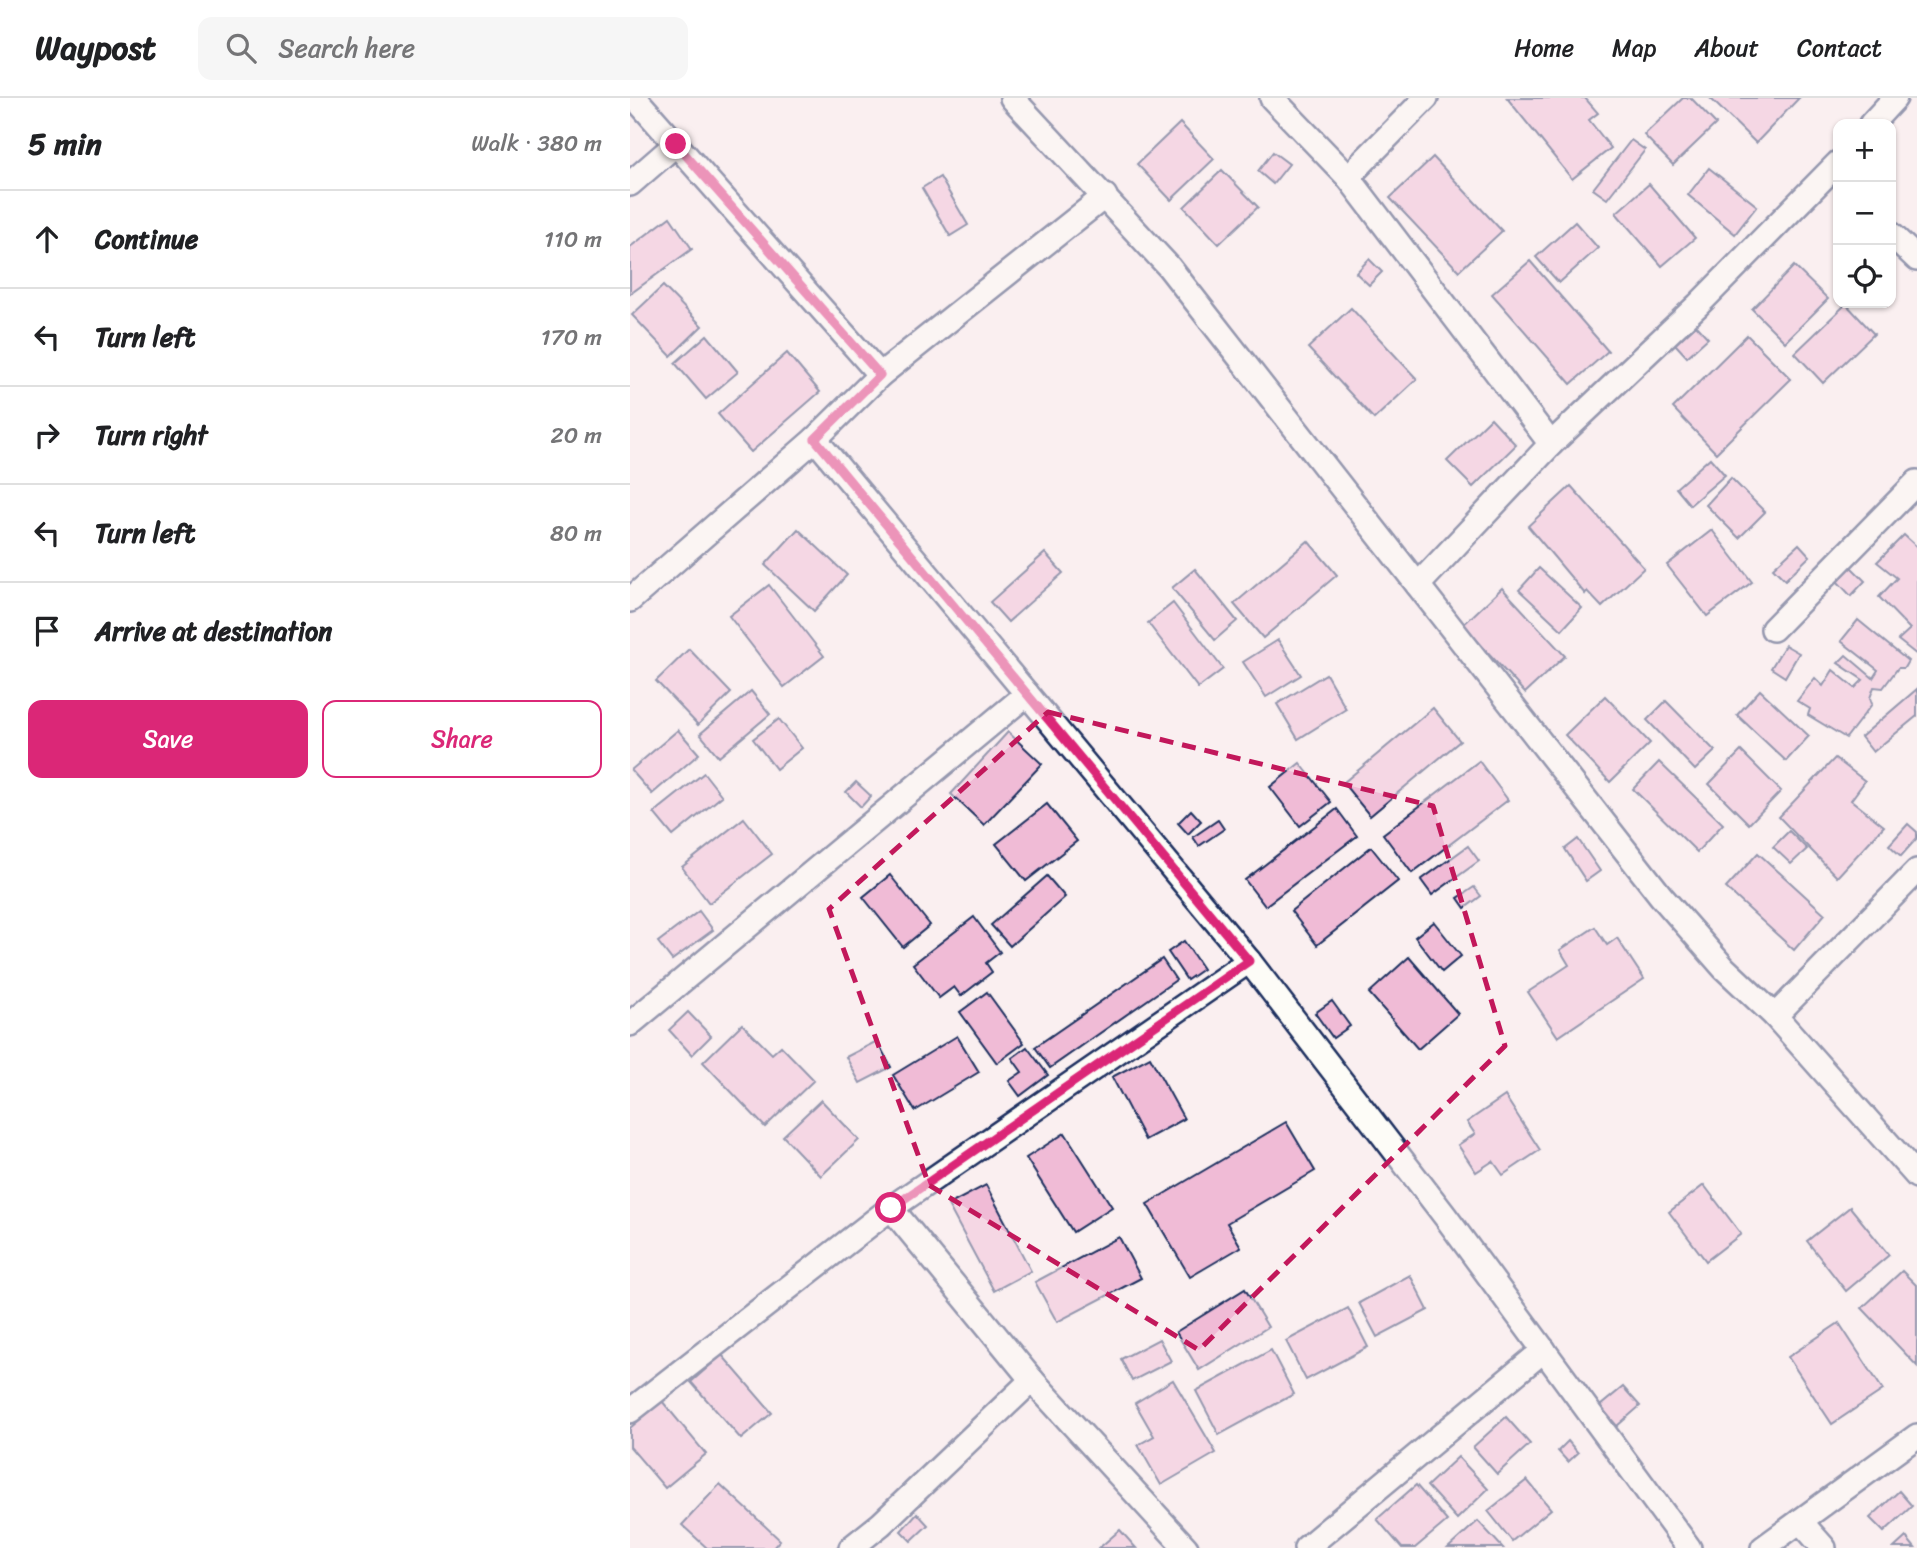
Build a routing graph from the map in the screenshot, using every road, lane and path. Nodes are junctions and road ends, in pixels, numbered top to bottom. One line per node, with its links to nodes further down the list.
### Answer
1 (635, 98): 7 (street)
2 (1012, 98): 11 (street)
3 (1272, 98): 9 (street)
4 (1426, 98): 9 (street)
5 (1895, 98): 6 (street)
6 (1876, 119)
7 (676, 144): 10 (street); 14 (street)
8 (1833, 175): 16 (street)
9 (1348, 177): 16 (street)
10 (630, 184)
11 (1105, 196): 14 (street); 18 (street)
12 (1896, 239): 13 (street)
13 (1917, 260)
14 (880, 375): 15 (street)
15 (815, 439): 19 (street); 21 (street)
16 (1551, 444): 18 (street)
17 (1917, 482): 20 (street)
18 (1418, 585): 24 (street)
19 (630, 600)
20 (1773, 629)
21 (1027, 694): 23 (street); 25 (street)
22 (1917, 871): 24 (street)
23 (1249, 961): 27 (street); 28 (street)
24 (1775, 1016): 26 (street)
25 (630, 1024)
26 (1917, 1176)
27 (891, 1208): 29 (street); 30 (street)
28 (1544, 1350): 35 (street); 36 (street)
29 (1032, 1380): 33 (street); 34 (street)
30 (630, 1411)
31 (1917, 1436): 32 (street)
32 (1800, 1521): 37 (street); 38 (street)
33 (851, 1548)
34 (1186, 1548)
35 (1306, 1548)
36 (1689, 1548)
37 (1763, 1548)
38 (1824, 1548)

